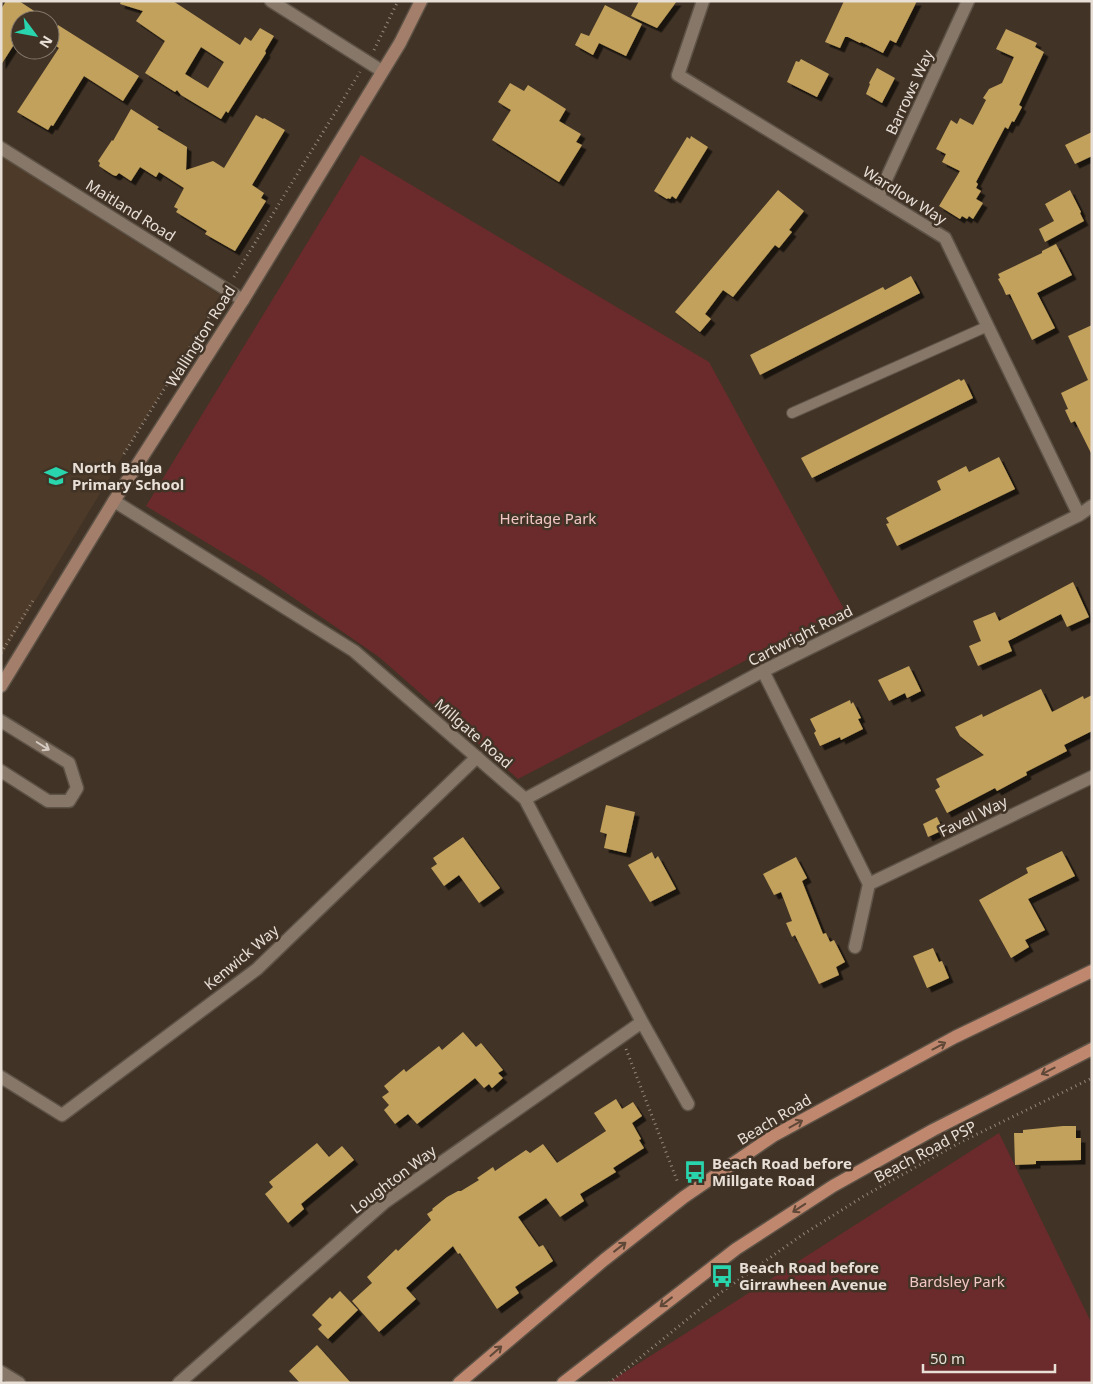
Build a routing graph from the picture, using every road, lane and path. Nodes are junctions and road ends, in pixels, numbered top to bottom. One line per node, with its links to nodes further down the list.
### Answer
1 (271, 1): 6 (street)
2 (398, 1): 6 (path)
3 (421, 1): 7 (street, Wallington Road)
4 (703, 1): 9 (street, Wardlow Way)
5 (968, 1): 9 (street, Barrows Way)
6 (367, 62): 7 (street); 10 (path)
7 (382, 71): 11 (street, Wallington Road)
8 (1, 148): 10 (street, Maitland Road)
9 (878, 197): 12 (street, Wardlow Way)
10 (226, 290): 11 (street, Maitland Road); 14 (path)
11 (243, 300): 15 (street, Wallington Road)
12 (988, 326): 13 (lane); 17 (street, Wardlow Way)
13 (792, 413)
14 (122, 458)
15 (114, 501): 21 (street, Wallington Road); 23 (street, Millgate Road)
16 (1092, 506): 17 (street, Cartwright Road)
17 (1078, 515): 20 (street, Cartwright Road)
18 (38, 593): 19 (path)
19 (1, 652)
20 (763, 671): 26 (street, Cartwright Road); 27 (street)
21 (1, 686)
22 (1, 721): 24 (street, one-way to 24)
23 (477, 757): 26 (street, Millgate Road); 33 (street, Kenwick Way)
24 (1, 771)
25 (1092, 777): 27 (street, Favell Way)
26 (525, 799): 30 (street, Millgate Road)
27 (869, 884): 28 (street)
28 (856, 947)
29 (1092, 971): 36 (main road, Beach Road, one-way to 29)
30 (642, 1022): 31 (street, Loughton Way); 35 (street, Millgate Road)
31 (621, 1037): 36 (path); 39 (street, Loughton Way)
32 (1092, 1049): 41 (main road, one-way to 41)
33 (1, 1077)
34 (1092, 1078): 42 (path, Beach Road PSP)
35 (688, 1104)
36 (684, 1197): 40 (main road, Beach Road, one-way to 36)
37 (1, 1372): 38 (street)
38 (19, 1383)
39 (179, 1383)
40 (459, 1383)
41 (563, 1383)
42 (609, 1383)

